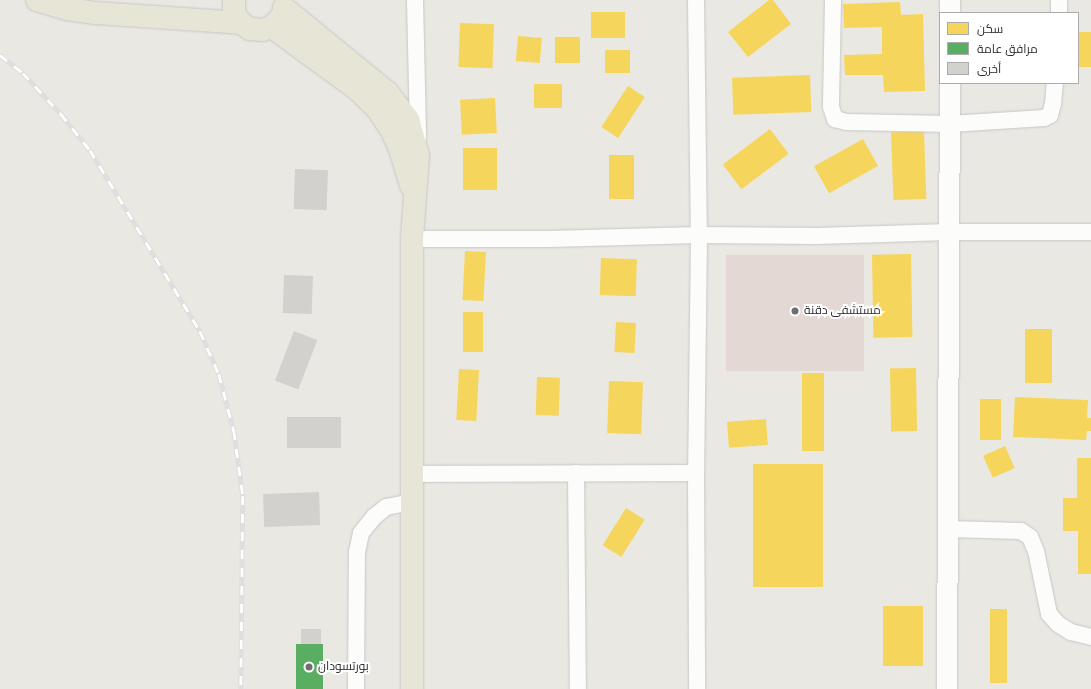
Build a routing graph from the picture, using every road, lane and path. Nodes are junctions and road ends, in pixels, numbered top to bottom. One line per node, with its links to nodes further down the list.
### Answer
1 (37, 0): 11 (main road)
2 (234, 0): 11 (main road)
3 (415, 0): 17 (street)
4 (696, 0): 21 (street)
5 (833, 0): 16 (street)
6 (950, 0): 9 (street)
7 (1059, 0): 10 (street)
8 (284, 4): 12 (main road); 15 (main road)
9 (950, 12)
10 (1058, 12)
11 (241, 23): 12 (main road)
12 (272, 26): 15 (main road)
13 (950, 84): 16 (street)
14 (1054, 84): 16 (street)
15 (383, 100): 17 (main road); 18 (main road)
16 (950, 124): 19 (street)
17 (418, 154): 18 (main road)
18 (414, 197): 22 (main road)
19 (950, 232): 20 (street); 21 (street); 27 (street)
20 (1091, 232)
21 (699, 235): 22 (street); 24 (street)
22 (412, 239): 25 (main road)
23 (576, 473): 24 (street); 25 (street); 31 (street)
24 (696, 473): 32 (street)
25 (411, 474): 26 (main road)
26 (411, 502): 29 (street); 30 (main road)
27 (948, 529): 28 (street); 33 (street)
28 (1091, 638)
29 (356, 689)
30 (412, 689)
31 (578, 689)
32 (697, 689)
33 (948, 689)

